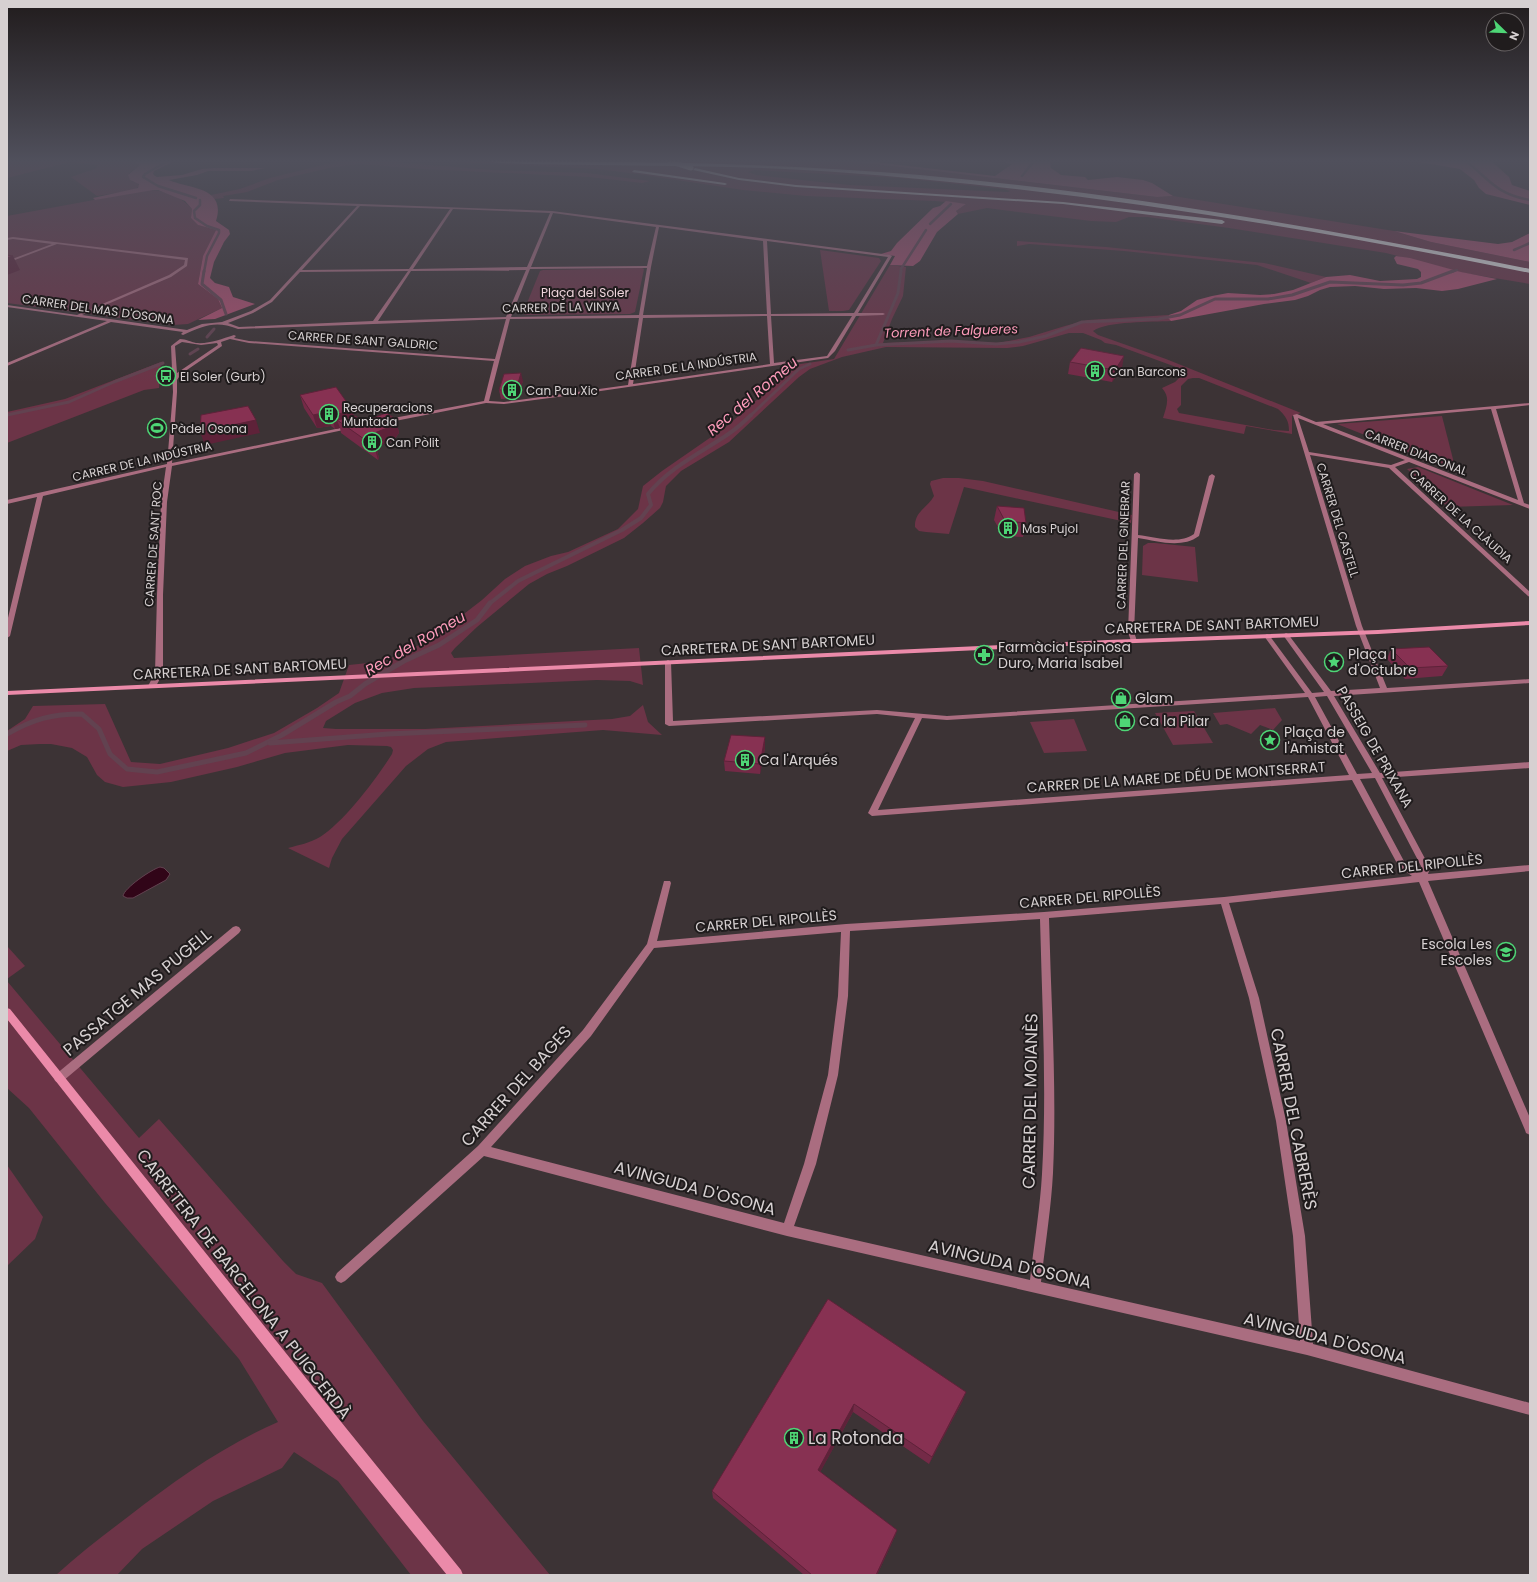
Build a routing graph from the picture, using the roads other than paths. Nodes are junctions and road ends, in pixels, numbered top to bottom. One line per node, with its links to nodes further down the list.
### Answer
1 (332, 235): 17 (street)
2 (434, 235): 16 (street)
3 (542, 235): 15 (street)
4 (656, 235): 14 (street)
5 (728, 235): 10 (street)
6 (1306, 235): 19 (highway)
7 (1343, 235): 18 (highway)
8 (1377, 235): 13 (highway)
9 (7, 239): 11 (street)
10 (765, 240): 21 (street); 23 (street)
11 (58, 243): 12 (street); 24 (street)
12 (7, 262)
13 (1530, 265)
14 (649, 267): 15 (street); 25 (street)
15 (528, 269): 16 (street); 26 (street)
16 (410, 270): 17 (street); 28 (street)
17 (299, 271): 29 (street)
18 (1530, 271)
19 (1530, 276)
20 (7, 306): 24 (street, CARRER DEL MAS D'OSONA)
21 (855, 314): 22 (street, CARRER DE LA VINYA); 23 (street, CARRER DE LA VINYA); 37 (street, CARRER DE LA INDÚSTRIA)
22 (883, 314)
23 (770, 315): 25 (street, CARRER DE LA VINYA); 37 (street)
24 (77, 316): 27 (street, CARRER DEL MAS D'OSONA)
25 (642, 316): 26 (street, CARRER DE LA VINYA); 39 (street)
26 (508, 318): 28 (street, CARRER DE LA VINYA); 35 (street)
27 (110, 321): 31 (street, CARRER DEL MAS D'OSONA); 36 (street)
28 (375, 322): 30 (street, CARRER DE LA VINYA)
29 (221, 324): 30 (street, CARRER DE LA VINYA); 31 (street)
30 (238, 328): 32 (street)
31 (186, 331): 33 (street)
32 (229, 338): 34 (street); 35 (street, CARRER DE SANT GALDRIC)
33 (182, 340): 34 (street); 38 (street, CARRER DE SANT ROC)
34 (219, 341): 38 (street)
35 (496, 360): 40 (street)
36 (7, 365)
37 (772, 365): 39 (street, CARRER DE LA INDÚSTRIA)
38 (175, 379): 49 (street, CARRER DE SANT ROC)
39 (630, 386): 40 (street, CARRER DE LA INDÚSTRIA)
40 (486, 402): 44 (street, CARRER DE LA INDÚSTRIA)
41 (1530, 404): 42 (street)
42 (1493, 408): 45 (street); 55 (street)
43 (1295, 415): 45 (street, CARRER DIAGONAL); 47 (street, CARRER DEL CASTELL)
44 (378, 422)
45 (1314, 423): 48 (street, CARRER DIAGONAL)
46 (354, 427): 49 (street, CARRER DE LA INDÚSTRIA)
47 (1306, 453): 50 (street); 60 (street, CARRER DEL CASTELL)
48 (1409, 460): 50 (street, CARRER DE LA CLÀUDIA); 55 (street, CARRER DIAGONAL)
49 (168, 467): 53 (street, CARRER DE LA INDÚSTRIA); 67 (street, CARRER DE SANT ROC)
50 (1391, 467): 58 (street, CARRER DE LA CLÀUDIA)
51 (1136, 474): 57 (street, CARRER DEL GINEBRAR)
52 (1212, 476): 57 (street)
53 (40, 495): 54 (street, CARRER DE LA INDÚSTRIA); 62 (street)
54 (7, 502)
55 (1522, 504): 56 (street, CARRER DIAGONAL)
56 (1530, 507)
57 (1135, 536): 64 (street, CARRER DEL GINEBRAR)
58 (1530, 594)
59 (1530, 623): 60 (street, CARRETERA DE SANT BARTOMEU)
60 (1361, 632): 61 (street, CARRETERA DE SANT BARTOMEU); 68 (street)
61 (1286, 635): 63 (street, CARRETERA DE SANT BARTOMEU); 70 (street, PASSEIG DE PRIXANA)
62 (7, 636)
63 (1267, 636): 64 (street, CARRETERA DE SANT BARTOMEU); 71 (street)
64 (1134, 641): 65 (street, CARRETERA DE SANT BARTOMEU)
65 (668, 662): 67 (street, CARRETERA DE SANT BARTOMEU); 72 (street)
66 (1530, 681): 68 (street)
67 (152, 686): 69 (street, CARRETERA DE SANT BARTOMEU)
68 (1384, 690): 70 (street)
69 (7, 693)
70 (1329, 694): 71 (street); 74 (street, PASSEIG DE PRIXANA)
71 (1311, 696): 72 (street); 75 (street)
72 (919, 716): 75 (street, CARRER DE LA MARE DE DÉU DE MONTSERRAT)
73 (1530, 765): 74 (street, CARRER DE LA MARE DE DÉU DE MONTSERRAT)
74 (1377, 776): 75 (street, CARRER DE LA MARE DE DÉU DE MONTSERRAT); 77 (street, PASSEIG DE PRIXANA)
75 (1356, 778): 77 (street)
76 (1530, 868): 77 (street, CARRER DEL RIPOLLÈS)
77 (1422, 878): 79 (street, CARRER DEL RIPOLLÈS); 86 (street, PASSEIG DE PRIXANA)
78 (667, 883): 83 (street, CARRER DEL BAGES)
79 (1224, 900): 80 (street, CARRER DEL RIPOLLÈS); 91 (street, CARRER DEL CABRERÈS)
80 (1044, 915): 81 (street, CARRER DEL RIPOLLÈS); 90 (street, CARRER DEL MOIANÈS)
81 (846, 928): 83 (street, CARRER DEL RIPOLLÈS); 88 (street)
82 (236, 930): 85 (street, PASSATGE MAS PUGELL)
83 (651, 945): 87 (street, CARRER DEL BAGES)
84 (7, 1012): 85 (street, CARRETERA DE BARCELONA A PUIGCERDÀ)
85 (59, 1078): 93 (street, CARRETERA DE BARCELONA A PUIGCERDÀ)
86 (1530, 1130)
87 (482, 1150): 88 (street, AVINGUDA D'OSONA); 89 (street, CARRER DEL BAGES)
88 (787, 1230): 90 (street, AVINGUDA D'OSONA)
89 (341, 1277)
90 (1035, 1287): 91 (street, AVINGUDA D'OSONA)
91 (1307, 1349): 92 (street, AVINGUDA D'OSONA)
92 (1530, 1409)
93 (456, 1575)

